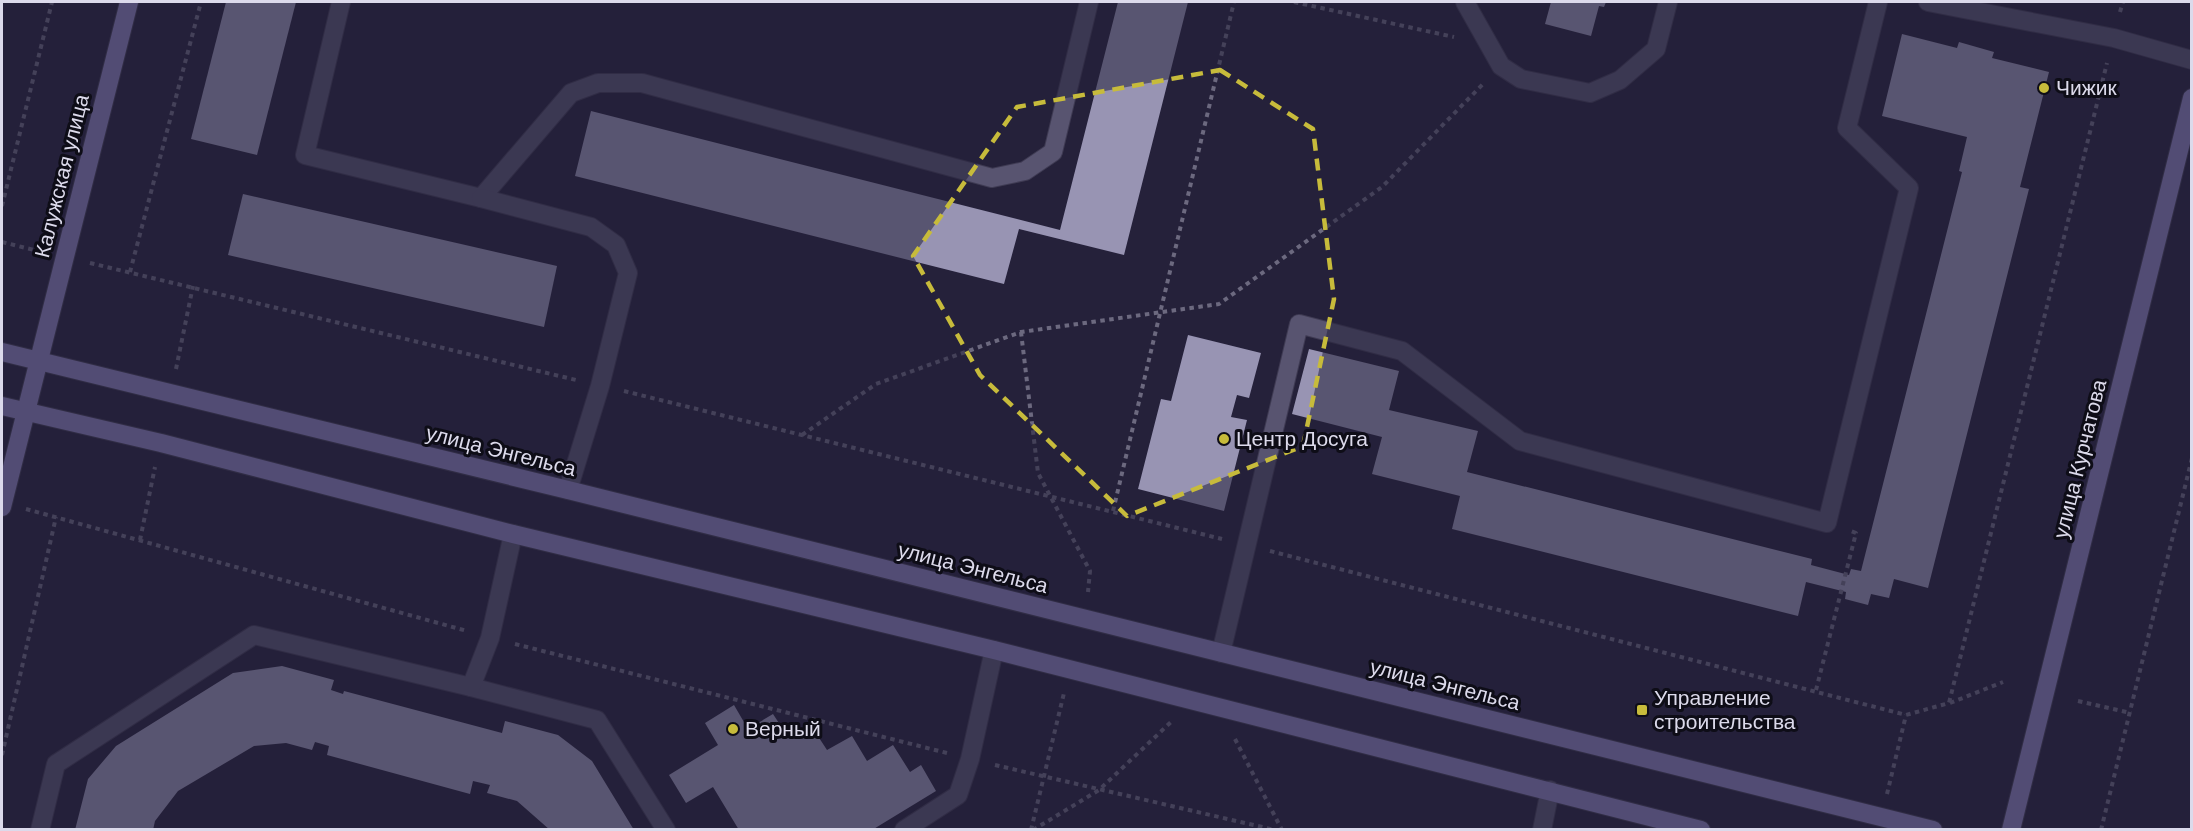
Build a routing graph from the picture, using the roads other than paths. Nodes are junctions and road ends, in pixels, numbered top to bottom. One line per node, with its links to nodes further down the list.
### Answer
1 (129, 2): 12 (main road, Калужская улица)
2 (341, 2): 10 (lane)
3 (1089, 2): 10 (lane)
4 (1466, 2): 5 (lane)
5 (1668, 2)
6 (1878, 2): 19 (lane)
7 (1928, 2): 8 (lane)
8 (2192, 60)
9 (2192, 98): 28 (main road, улица Курчатова)
10 (481, 198): 15 (lane)
11 (2, 352): 12 (main road, улица Энгельса)
12 (38, 362): 14 (main road, Калужская улица); 15 (main road, улица Энгельса)
13 (2, 406): 14 (main road)
14 (26, 412): 16 (main road, Калужская улица); 17 (main road)
15 (568, 490): 19 (main road, улица Энгельса)
16 (2, 505)
17 (513, 534): 18 (main road); 20 (lane)
18 (994, 651): 21 (main road); 24 (lane)
19 (1221, 653): 27 (main road, улица Энгельса)
20 (471, 687): 22 (lane); 23 (lane)
21 (1550, 790): 25 (lane); 26 (main road)
22 (40, 830)
23 (666, 830)
24 (904, 830)
25 (1542, 830)
26 (1701, 830)
27 (1933, 830)
28 (2011, 830)

